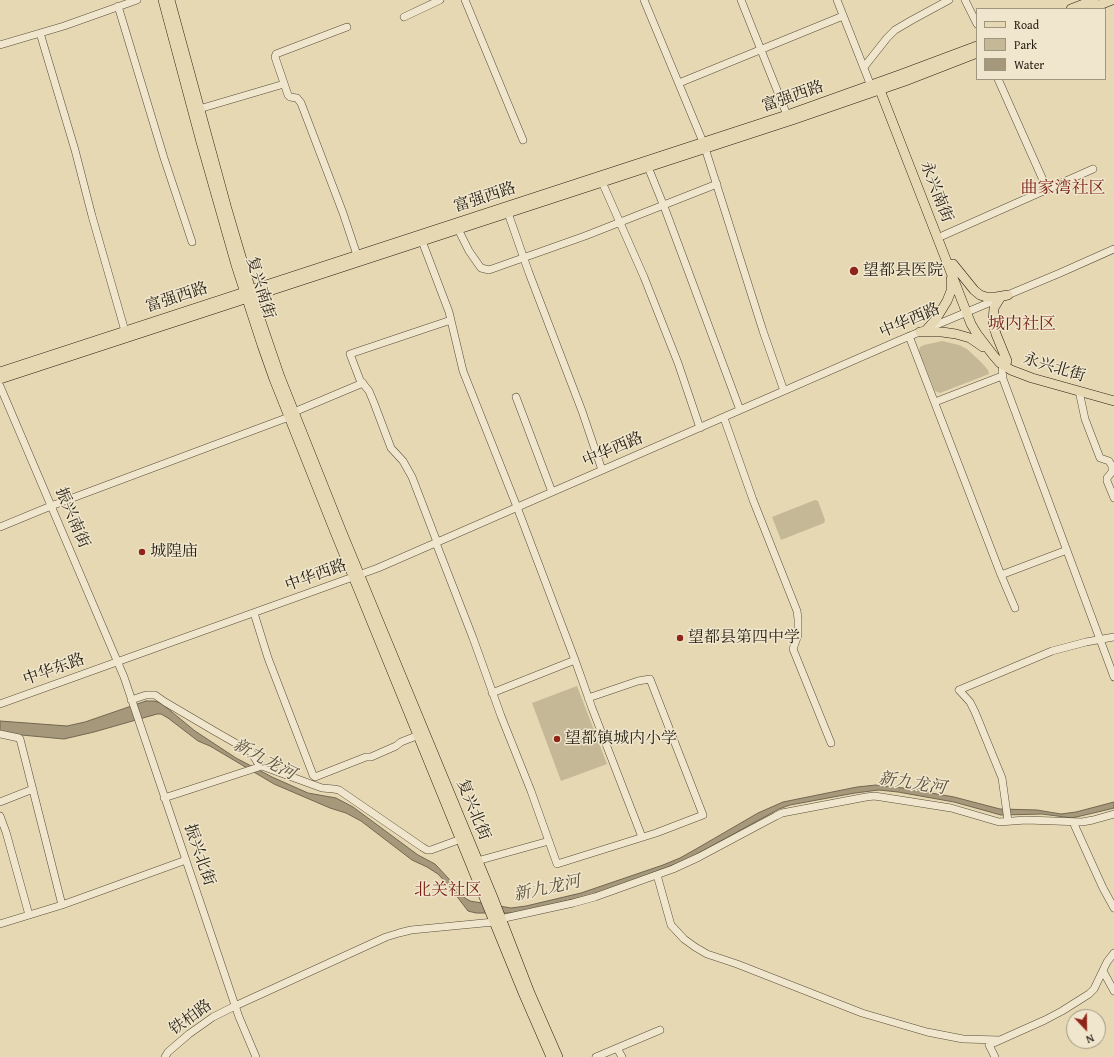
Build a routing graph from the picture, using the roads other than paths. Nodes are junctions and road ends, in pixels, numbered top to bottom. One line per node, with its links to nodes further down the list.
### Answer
1 (137, 0): 13 (street)
2 (163, 0): 50 (main road, 复兴南街)
3 (170, 0): 30 (main road, 复兴南街)
4 (440, 0): 17 (street)
5 (465, 0): 32 (street)
6 (644, 0): 27 (street)
7 (741, 0): 23 (street)
8 (837, 0): 16 (street)
9 (949, 0): 25 (street)
10 (965, 0): 18 (street)
11 (1094, 0): 14 (main road)
12 (1112, 0): 15 (main road)
13 (118, 6): 20 (street); 45 (street)
14 (1074, 8)
15 (1092, 8)
16 (843, 16): 23 (street); 25 (street)
17 (404, 17)
18 (976, 22)
19 (347, 27): 28 (street)
20 (40, 33): 21 (street); 55 (street)
21 (0, 45)
22 (976, 46): 29 (main road, 富强西路)
23 (761, 49): 27 (street); 31 (street)
24 (976, 53): 29 (main road, 富强西路)
25 (864, 67): 29 (street)
26 (998, 80): 38 (street)
27 (679, 83): 33 (street)
28 (284, 84): 30 (street); 47 (street)
29 (879, 85): 31 (main road, 富强西路); 33 (main road, 富强西路); 43 (main road, 永兴南街); 49 (main road, 永兴南街)
30 (199, 109): 50 (main road, 复兴南街)
31 (787, 115): 33 (main road, 富强西路)
32 (523, 140)
33 (704, 145): 34 (main road, 富强西路); 37 (street); 47 (main road, 富强西路)
34 (648, 167): 36 (main road, 富强西路); 39 (street)
35 (1093, 170): 38 (street)
36 (602, 182): 40 (main road, 富强西路); 41 (street)
37 (717, 184): 39 (street); 64 (street)
38 (1047, 189): 43 (street)
39 (664, 205): 41 (street); 70 (street)
40 (508, 213): 42 (main road, 富强西路); 48 (street)
41 (620, 222): 48 (street); 73 (street)
42 (458, 229): 44 (main road, 富强西路); 48 (street)
43 (942, 236): 49 (main road, 永兴南街)
44 (422, 241): 50 (main road, 富强西路); 53 (street)
45 (192, 242)
46 (1114, 249): 51 (street, 中华西路)
47 (357, 255): 50 (main road, 富强西路)
48 (523, 258): 74 (street)
49 (952, 269): 51 (main road); 52 (main road, 永兴南街); 54 (main road)
50 (249, 294): 55 (main road, 富强西路); 61 (main road, 富强西路); 71 (main road, 复兴南街)
51 (1004, 297): 52 (street, 中华西路); 58 (main road)
52 (968, 312): 54 (street, 中华西路); 57 (main road, 永兴北街); 58 (main road, 永兴北街)
53 (451, 320): 62 (street); 78 (street)
54 (924, 330): 56 (street, 中华西路); 57 (main road)
55 (125, 331): 59 (main road, 富强西路)
56 (909, 336): 64 (street, 中华西路); 69 (street)
57 (993, 355): 58 (main road, 永兴北街)
58 (1005, 363): 60 (street); 65 (main road, 永兴北街); 66 (main road, 永兴北街)
59 (0, 372)
60 (1002, 376): 69 (street); 81 (street)
61 (0, 379)
62 (363, 383): 71 (street); 80 (street)
63 (0, 386): 77 (street, 振兴南街)
64 (784, 391): 70 (street, 中华西路)
65 (1079, 391): 68 (main road, 永兴北街); 76 (street)
66 (1114, 396)
67 (516, 397): 75 (street)
68 (1114, 401)
69 (935, 402): 82 (street)
70 (740, 410): 72 (street, 中华西路)
71 (291, 415): 77 (street); 83 (main road, 复兴南街)
72 (724, 418): 73 (street, 中华西路); 97 (street)
73 (700, 428): 74 (street, 中华西路)
74 (602, 470): 75 (street, 中华西路)
75 (552, 492): 78 (street, 中华西路)
76 (1114, 498)
77 (51, 506): 79 (street); 89 (street, 振兴南街)
78 (517, 508): 80 (street, 中华西路); 88 (street)
79 (0, 527)
80 (436, 542): 83 (street, 中华西路); 91 (street)
81 (1067, 550): 82 (street); 87 (street)
82 (1002, 575): 84 (street)
83 (357, 576): 85 (street, 中华西路); 96 (main road, 复兴北街); 110 (main road, 复兴北街)
84 (1015, 608)
85 (254, 613): 89 (street, 中华西路); 96 (street)
86 (1114, 637): 87 (street)
87 (1100, 640): 90 (street); 104 (street)
88 (575, 660): 91 (street); 92 (street)
89 (117, 661): 93 (street, 振兴北街); 94 (street, 中华东路)
90 (1114, 677)
91 (492, 693): 108 (street)
92 (588, 698): 106 (street); 106 (street)
93 (132, 701): 98 (street); 100 (street, 振兴北街)
94 (0, 704)
95 (0, 734): 99 (street)
96 (419, 735): 107 (main road, 复兴北街)
97 (832, 743)
98 (260, 767): 100 (street); 107 (street)
99 (33, 789): 101 (street); 113 (street)
100 (164, 798): 109 (street, 振兴北街)
101 (0, 802)
102 (1114, 814): 105 (street, 铁柏路)
103 (0, 816): 115 (street)
104 (1008, 822): 105 (street, 铁柏路); 111 (street, 铁柏路)
105 (1073, 822): 114 (street)
106 (642, 837): 108 (street)
107 (461, 839): 112 (main road, 复兴北街)
108 (549, 841): 110 (street)
109 (186, 860): 113 (street); 121 (street, 振兴北街)
110 (477, 862): 112 (main road, 复兴北街)
111 (657, 875): 116 (street, 铁柏路); 123 (street)
112 (490, 901): 116 (main road, 复兴北街)
113 (62, 905): 115 (street)
114 (1114, 908)
115 (29, 915): 117 (street)
116 (497, 918): 121 (street, 铁柏路); 127 (main road, 复兴北街); 128 (main road, 复兴北街)
117 (0, 924)
118 (1114, 953): 119 (street)
119 (1103, 971): 120 (street); 123 (street)
120 (1114, 991)
121 (235, 1006): 125 (street, 铁柏路); 126 (street, 振兴北街)
122 (660, 1030): 124 (street)
123 (1000, 1040): 131 (street)
124 (617, 1048): 129 (street); 130 (street)
125 (165, 1057)
126 (256, 1057)
127 (551, 1057)
128 (558, 1057)
129 (596, 1057)
130 (622, 1057)
131 (995, 1057)

